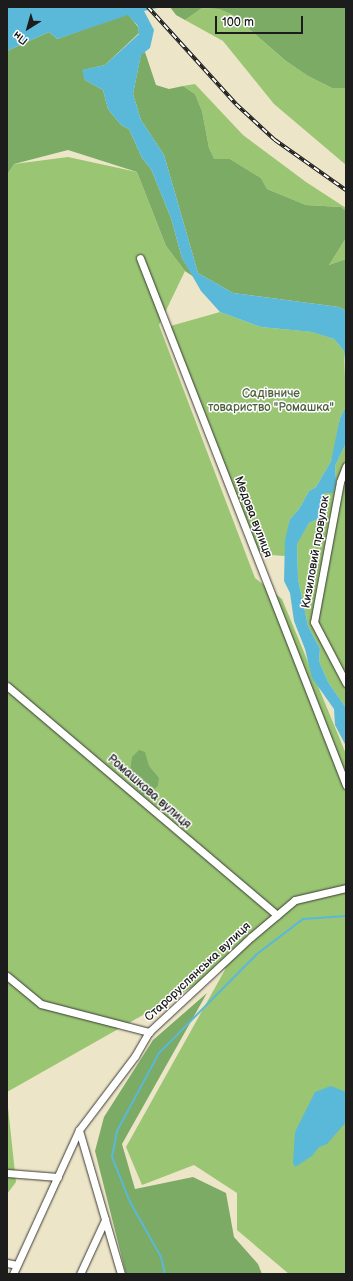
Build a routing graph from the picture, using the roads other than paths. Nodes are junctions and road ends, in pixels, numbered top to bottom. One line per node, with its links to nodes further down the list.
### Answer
1 (140, 258): 5 (street, Медова вулиця)
2 (346, 466): 3 (street, Кизиловий провулок)
3 (346, 683)
4 (7, 686): 7 (street, Ромашкова вулиця)
5 (346, 785)
6 (346, 888): 7 (street, Староруслянська вулиця)
7 (277, 915): 9 (street, Староруслянська вулиця)
8 (7, 976): 9 (street)
9 (149, 1032): 10 (street, Староруслянська вулиця)
10 (80, 1130): 12 (street, Староруслянська вулиця); 13 (street)
11 (7, 1172): 12 (street)
12 (58, 1177): 15 (street, Староруслянська вулиця)
13 (105, 1220): 17 (street); 18 (street)
14 (7, 1263): 15 (street)
15 (17, 1265): 16 (street, Староруслянська вулиця)
16 (13, 1274)
17 (80, 1274)
18 (121, 1274)

